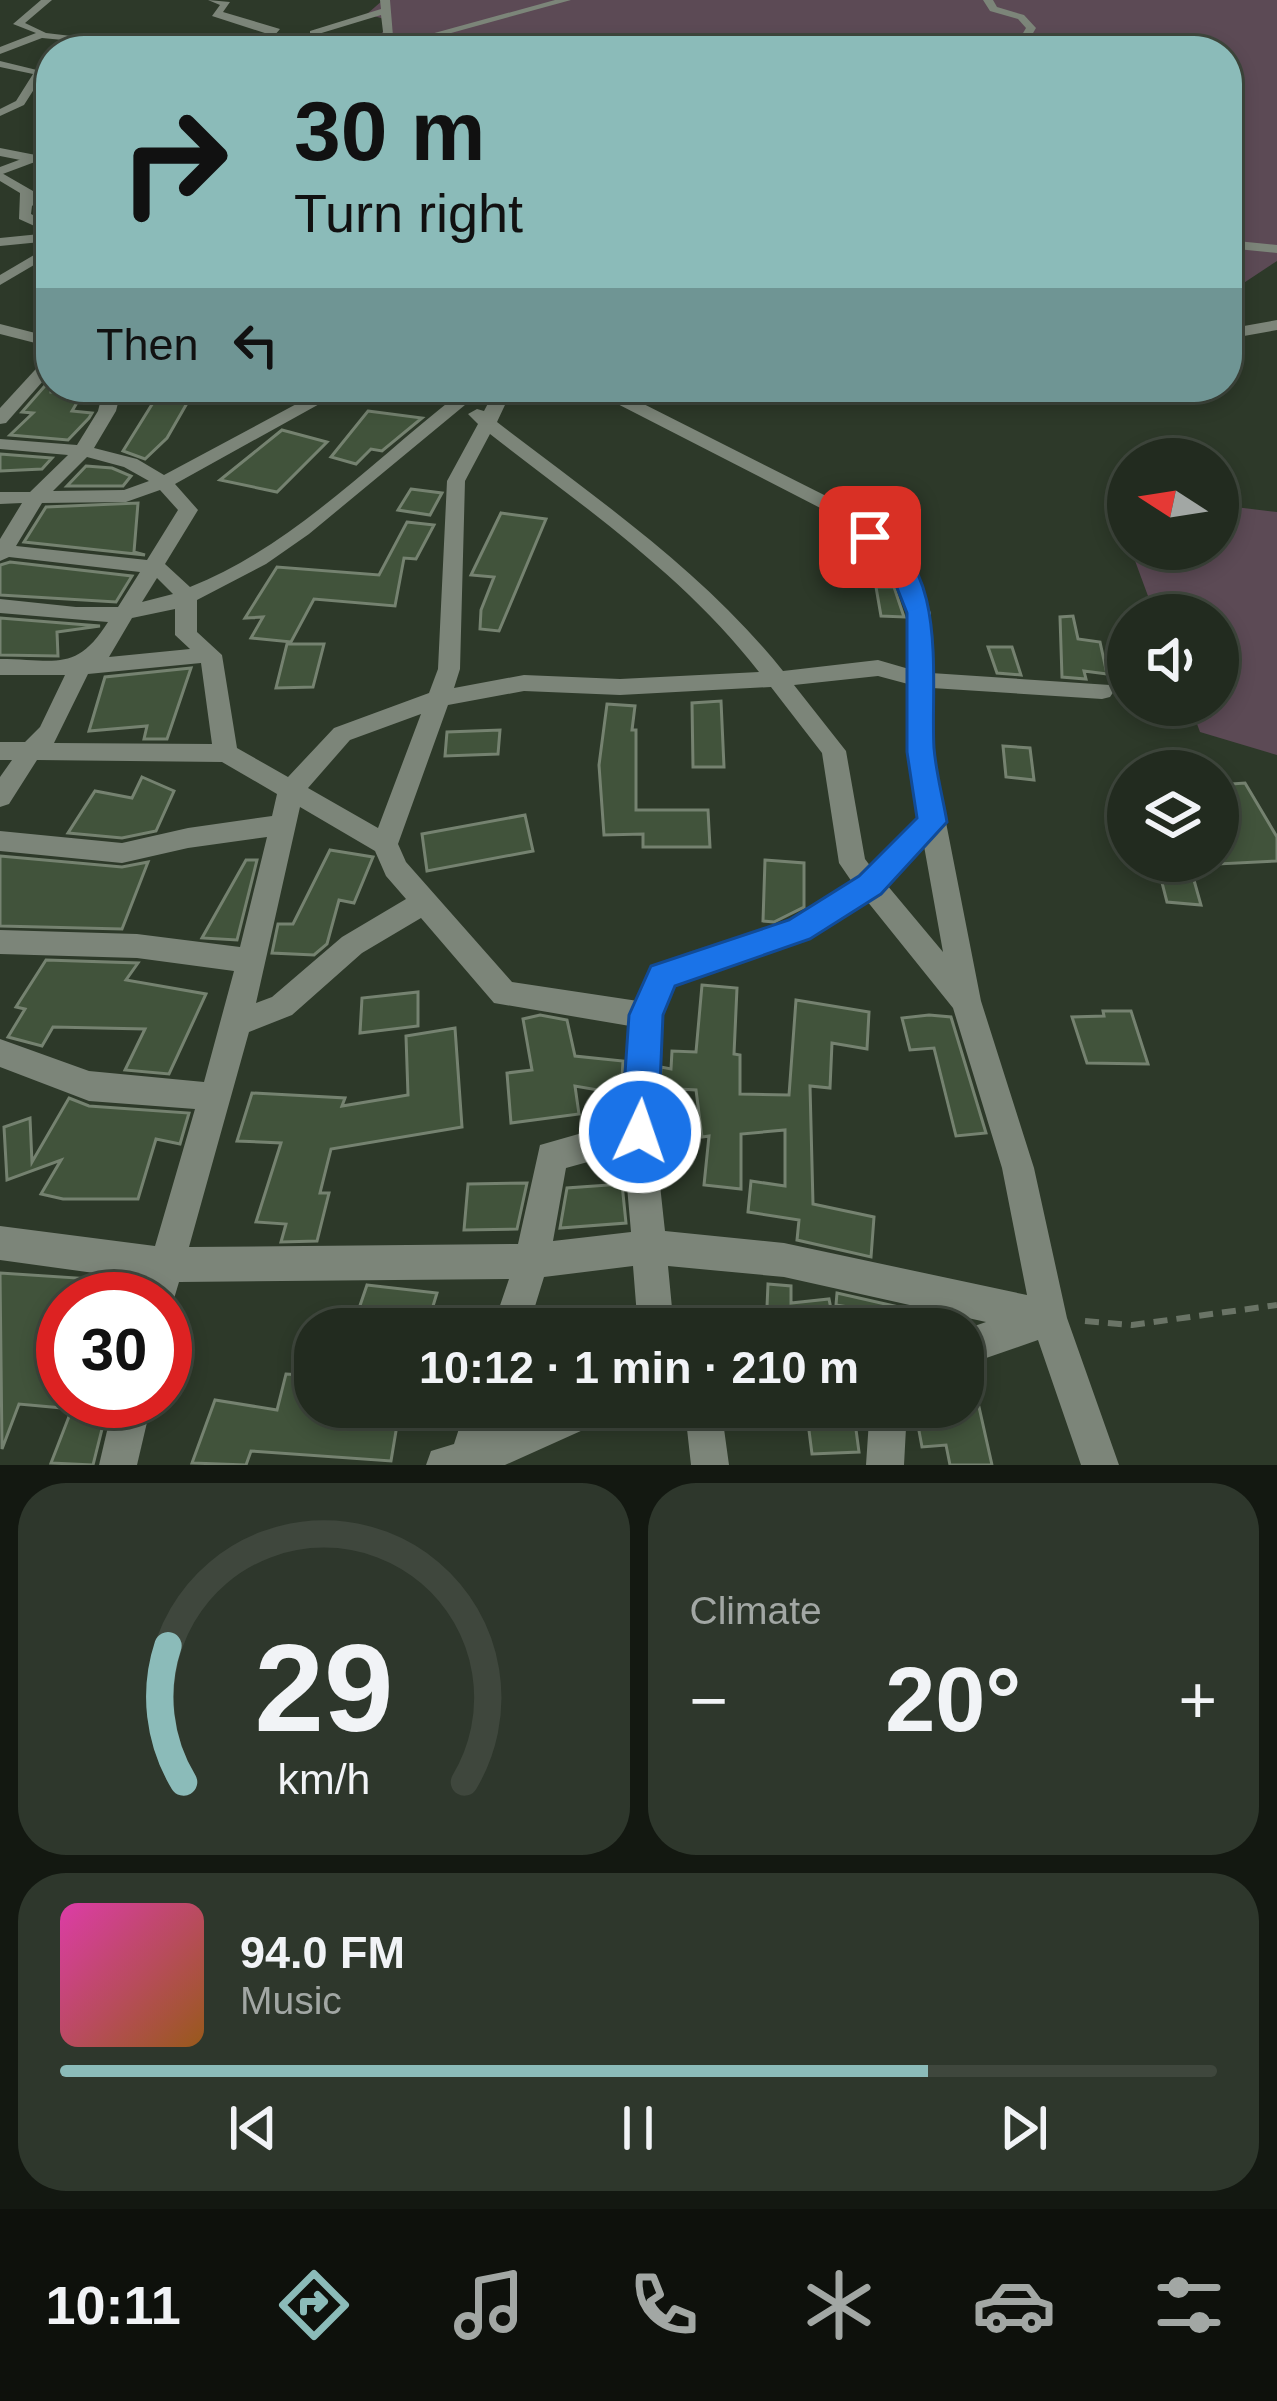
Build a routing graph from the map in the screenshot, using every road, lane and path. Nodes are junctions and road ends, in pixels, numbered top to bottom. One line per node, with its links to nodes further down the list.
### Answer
1 (47, 0): 7 (street)
2 (213, 0): 14 (street)
3 (566, 0): 17 (street)
4 (988, 0): 18 (street)
5 (385, 6): 15 (street); 16 (street)
6 (15, 11): 7 (street)
7 (29, 11): 8 (street)
8 (18, 24): 9 (street); 10 (street)
9 (0, 26)
10 (41, 34): 12 (street); 13 (street)
11 (36, 36): 19 (street)
12 (36, 36)
13 (57, 36)
14 (271, 36)
15 (304, 36)
16 (388, 36)
17 (429, 36)
18 (1026, 36)
19 (0, 51)
20 (0, 64): 21 (street)
21 (36, 71)
22 (36, 78): 24 (street)
23 (36, 92): 24 (street)
24 (20, 103): 25 (street)
25 (0, 113)
26 (0, 152): 28 (street)
27 (36, 158): 28 (street)
28 (28, 161): 29 (street); 30 (street)
29 (36, 161)
30 (0, 173): 32 (street)
31 (36, 198): 32 (street)
32 (25, 210): 33 (street); 35 (street)
33 (36, 220)
34 (36, 235): 35 (street)
35 (0, 239)
36 (1242, 246): 37 (street)
37 (1277, 249)
38 (36, 258): 39 (street)
39 (0, 281)
40 (1277, 326): 42 (street)
41 (0, 329): 43 (street)
42 (1242, 332)
43 (36, 338)
44 (36, 379): 51 (street)
45 (109, 402): 54 (street)
46 (313, 402): 55 (street)
47 (443, 402): 60 (street)
48 (467, 402): 52 (street)
49 (498, 402): 52 (street)
50 (625, 402): 67 (street)
51 (0, 419)
52 (487, 423): 66 (street); 69 (street)
53 (0, 444): 54 (street)
54 (83, 451): 55 (street); 57 (street)
55 (163, 483): 57 (street); 59 (street)
56 (0, 498): 57 (street)
57 (35, 498): 58 (street)
58 (1, 552): 59 (street)
59 (157, 567): 60 (street); 62 (street)
60 (186, 596): 62 (street); 63 (street)
61 (0, 606): 62 (street)
62 (120, 615): 65 (street)
63 (211, 655): 65 (street); 72 (street)
64 (0, 668): 65 (street)
65 (80, 668): 71 (street)
66 (777, 680): 67 (street); 69 (street); 79 (street)
67 (922, 680): 68 (street); 75 (street)
68 (1102, 691)
69 (436, 699): 73 (street); 78 (street)
70 (0, 751): 71 (street)
71 (30, 752): 72 (street); 74 (street)
72 (226, 753): 73 (street)
73 (291, 790): 76 (street); 78 (street)
74 (0, 797)
75 (932, 822): 79 (street); 83 (street)
76 (283, 825): 77 (street); 82 (street)
77 (0, 842)
78 (385, 844): 80 (street)
79 (870, 885): 83 (street); 84 (street)
80 (424, 902): 84 (street); 85 (street)
81 (0, 942): 82 (street)
82 (251, 961): 85 (street)
83 (966, 1001): 98 (street)
84 (646, 1015): 88 (street)
85 (236, 1023): 87 (street)
86 (0, 1053): 87 (street)
87 (213, 1100): 93 (street)
88 (640, 1132): 90 (street); 91 (street)
89 (0, 1243): 92 (street)
90 (652, 1247): 91 (street); 97 (street); 98 (street)
91 (532, 1262): 94 (street); 96 (street)
92 (120, 1272)
93 (164, 1272)
94 (192, 1280)
95 (1277, 1305): 98 (path)
96 (517, 1308)
97 (655, 1308)
98 (1049, 1318): 99 (street); 109 (street)
99 (984, 1341)
100 (127, 1428): 106 (street)
101 (476, 1428): 105 (street)
102 (543, 1428): 105 (street)
103 (706, 1428): 107 (street)
104 (887, 1428): 108 (street)
105 (460, 1464)
106 (118, 1465)
107 (710, 1465)
108 (884, 1465)
109 (1100, 1465)

